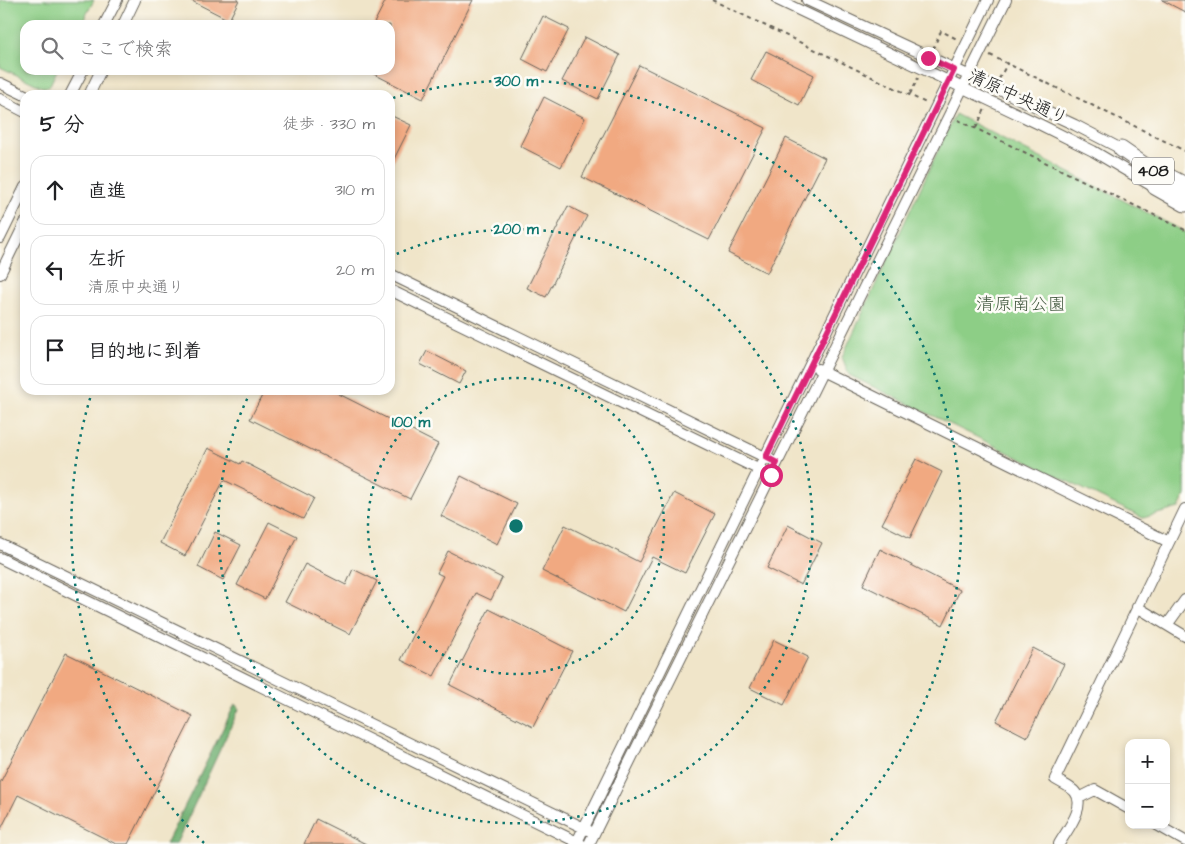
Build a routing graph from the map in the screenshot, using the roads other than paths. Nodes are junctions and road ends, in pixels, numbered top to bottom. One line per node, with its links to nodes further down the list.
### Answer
1 (117, 0): 7 (street)
2 (135, 0): 8 (street)
3 (778, 0): 13 (street, 清原中央通り)
4 (807, 0): 9 (street, 清原中央通り)
5 (988, 0): 9 (street)
6 (1006, 0): 12 (street)
7 (107, 20)
8 (125, 20)
9 (954, 70): 12 (street, 清原中央通り); 13 (street)
10 (80, 75): 16 (street)
11 (99, 75): 17 (street)
12 (968, 77): 15 (street); 21 (street, 清原中央通り)
13 (948, 82): 15 (street, 清原中央通り); 32 (street)
14 (0, 83): 18 (street)
15 (962, 89): 23 (street, 清原中央通り / 408); 33 (street)
16 (72, 90)
17 (91, 90)
18 (20, 93)
19 (0, 99): 20 (street)
20 (20, 109)
21 (1120, 149): 22 (street, 清原中央通り); 24 (highway, 408)
22 (1185, 182)
23 (1155, 187): 26 (highway, 408)
24 (1185, 193)
25 (20, 197): 28 (street)
26 (1185, 205)
27 (20, 234): 29 (street)
28 (0, 238)
29 (0, 274)
30 (395, 276): 34 (street)
31 (395, 292): 36 (street)
32 (810, 366): 33 (street); 34 (street)
33 (822, 372): 35 (street); 39 (street)
34 (766, 457): 35 (street); 36 (street)
35 (777, 463): 37 (street)
36 (760, 470): 37 (street); 48 (street)
37 (771, 475): 50 (street)
38 (1185, 509): 39 (street)
39 (1169, 542): 43 (street)
40 (0, 544): 48 (street)
41 (0, 558): 52 (street)
42 (1185, 600): 44 (street)
43 (1137, 606): 44 (street); 46 (street)
44 (1167, 625): 45 (street)
45 (1185, 636)
46 (1079, 798): 47 (street); 54 (street)
47 (1125, 807)
48 (584, 828): 50 (street); 52 (street)
49 (1164, 829): 51 (street)
50 (594, 833): 53 (street)
51 (1185, 841)
52 (578, 843)
53 (589, 844)
54 (1059, 844)

